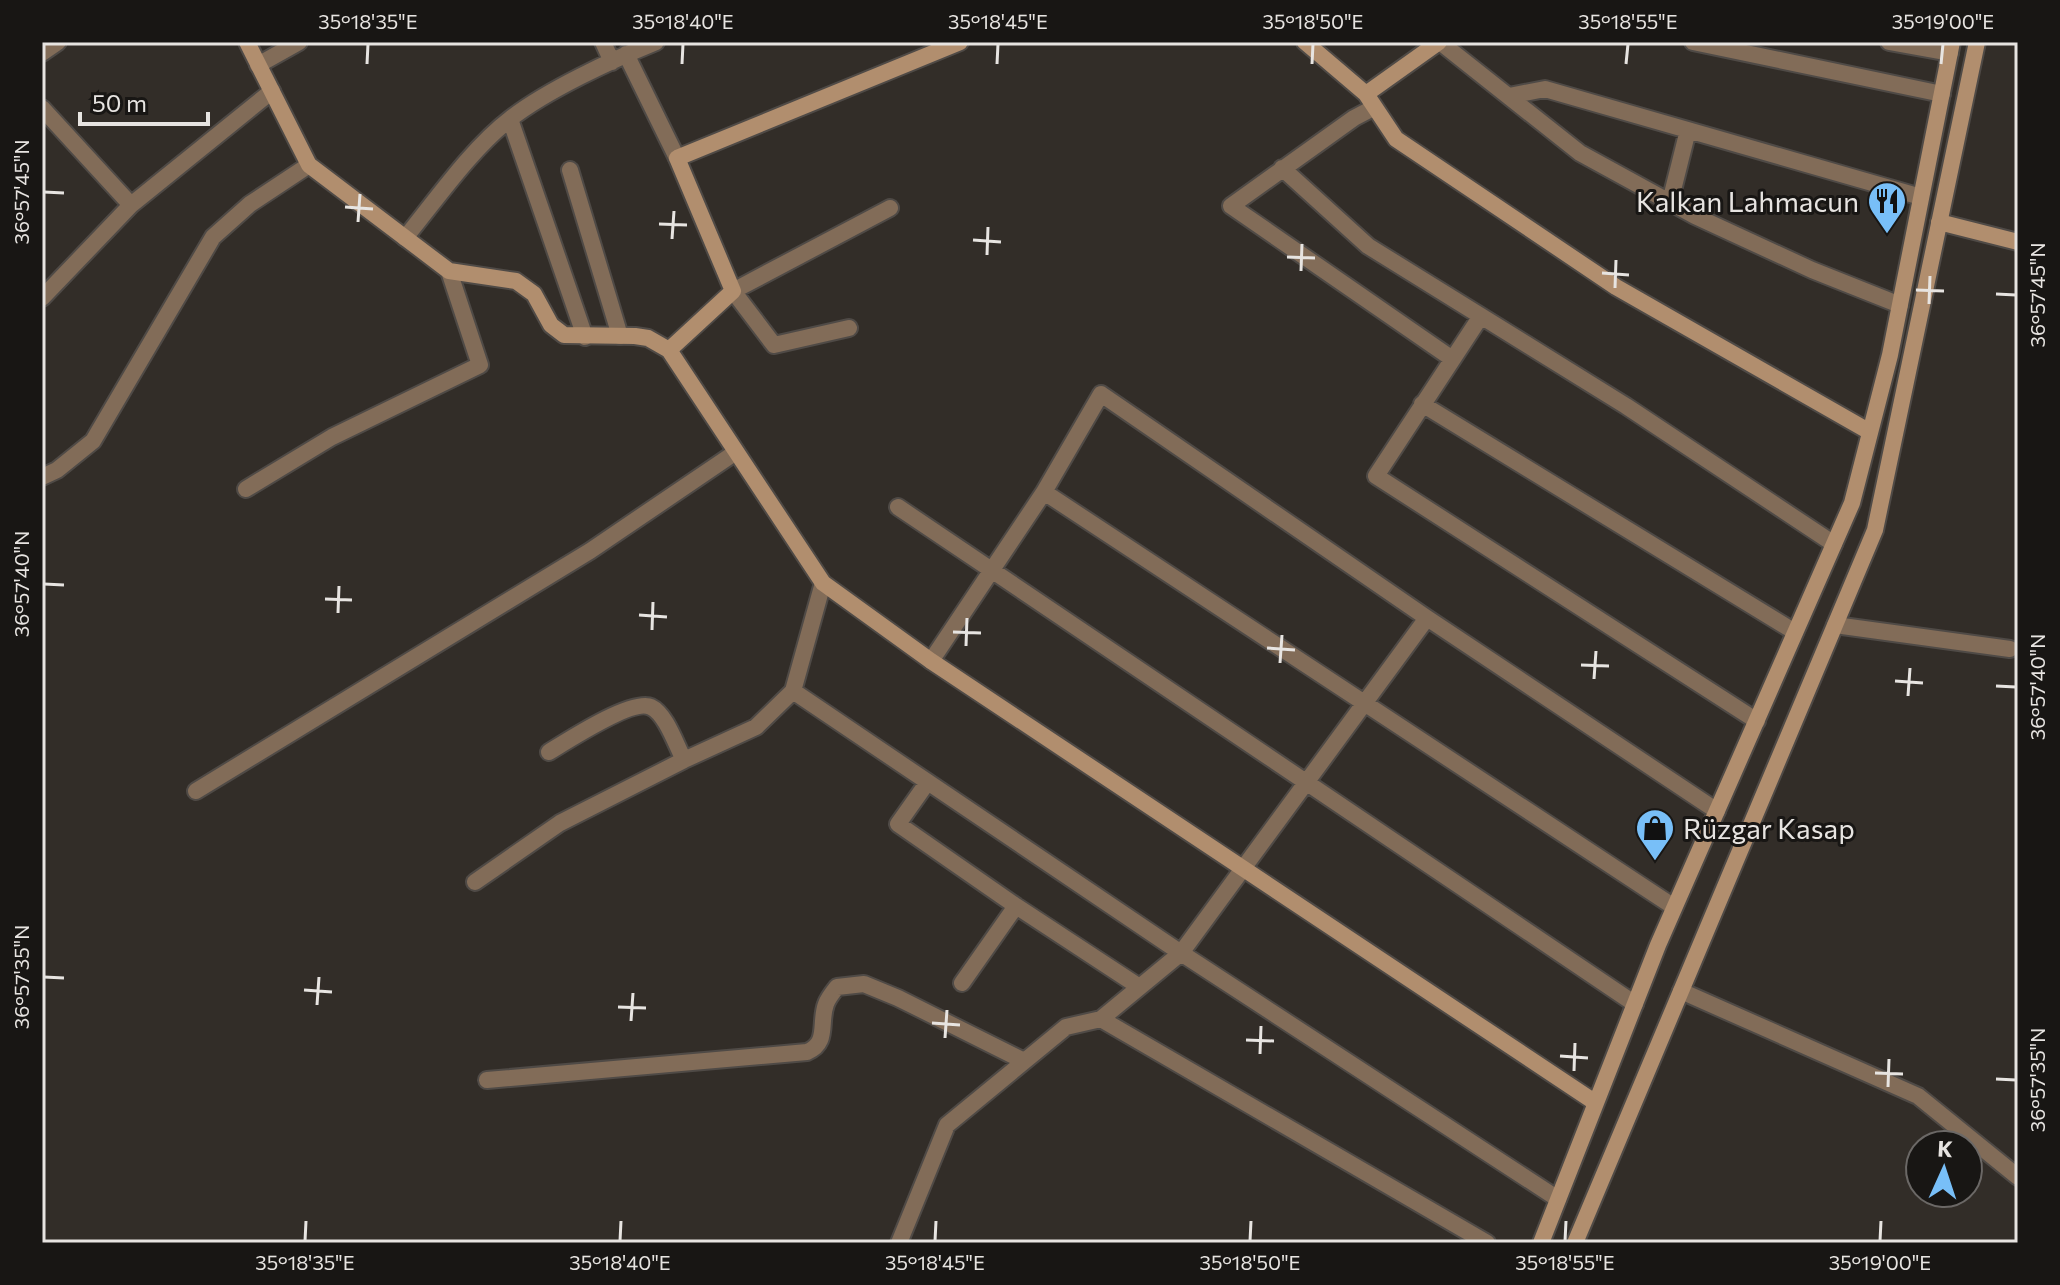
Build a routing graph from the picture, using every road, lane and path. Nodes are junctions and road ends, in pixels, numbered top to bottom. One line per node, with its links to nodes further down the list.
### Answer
1 (58, 42): 13 (street)
2 (247, 42): 15 (street)
3 (299, 42): 15 (street)
4 (603, 42): 14 (street)
5 (656, 42): 14 (street)
6 (960, 42): 23 (street)
7 (1305, 42): 19 (street)
8 (1440, 42): 18 (street); 19 (street)
9 (1693, 42): 17 (street)
10 (1889, 42): 12 (street)
11 (1977, 42): 31 (street)
12 (1951, 48): 17 (street)
13 (42, 53)
14 (619, 58): 21 (street); 23 (street)
15 (258, 65): 16 (street)
16 (272, 91): 24 (street); 29 (street)
17 (1942, 94): 27 (street)
18 (1509, 96): 22 (street); 28 (street)
19 (1370, 101): 25 (street); 45 (street)
20 (45, 118): 29 (street)
21 (510, 119): 32 (street); 41 (street)
22 (1688, 130): 27 (street); 28 (street)
23 (677, 158): 35 (street)
24 (309, 165): 32 (street); 47 (street)
25 (1282, 168): 38 (street); 43 (street)
26 (570, 170): 40 (street)
27 (1921, 197): 37 (street)
28 (1670, 202): 37 (street)
29 (131, 205): 36 (street)
30 (890, 208): 35 (street)
31 (1939, 222): 33 (street); 55 (street)
32 (405, 238): 34 (street)
33 (2018, 242)
34 (449, 271): 41 (street); 48 (street)
35 (733, 291): 39 (street); 42 (street)
36 (42, 298)
37 (1900, 305): 45 (street)
38 (1481, 316): 43 (street); 51 (street)
39 (849, 328)
40 (620, 336): 41 (street); 42 (street)
41 (585, 337)
42 (669, 350): 46 (street)
43 (1451, 358): 44 (street)
44 (1422, 404): 56 (street); 61 (street)
45 (1870, 432): 51 (street)
46 (736, 452): 53 (street); 66 (street)
47 (42, 477)
48 (246, 489)
49 (1044, 492): 52 (street); 54 (street); 60 (street)
50 (898, 507): 52 (street)
51 (1834, 544): 56 (street)
52 (990, 571): 58 (street); 64 (street)
53 (823, 583): 58 (street); 59 (street)
54 (1427, 618): 60 (street); 67 (street)
55 (1835, 625): 57 (street); 75 (street)
56 (1795, 632): 61 (street)
57 (2010, 649)
58 (931, 661): 68 (street)
59 (793, 691): 63 (street); 65 (street)
60 (1364, 703): 64 (street); 71 (street)
61 (1757, 721): 67 (street)
62 (549, 752): 63 (street)
63 (684, 760): 69 (street)
64 (1306, 781): 68 (street); 76 (street)
65 (927, 783): 70 (street); 72 (street)
66 (196, 791)
67 (1717, 811): 71 (street)
68 (1242, 868): 72 (street); 80 (street)
69 (475, 882)
70 (1016, 906): 73 (street); 74 (street)
71 (1674, 907): 76 (street)
72 (1181, 953): 74 (street); 82 (street)
73 (962, 983)
74 (1138, 986): 77 (street)
75 (1681, 991): 81 (street); 86 (street)
76 (1635, 1004): 80 (street)
77 (1101, 1019): 78 (street); 84 (street)
78 (1024, 1061): 79 (street); 83 (street)
79 (487, 1080)
80 (1596, 1103): 82 (street)
81 (2018, 1177)
82 (1558, 1199): 85 (street)
83 (899, 1243)
84 (1487, 1243)
85 (1541, 1243)
86 (1575, 1243)

